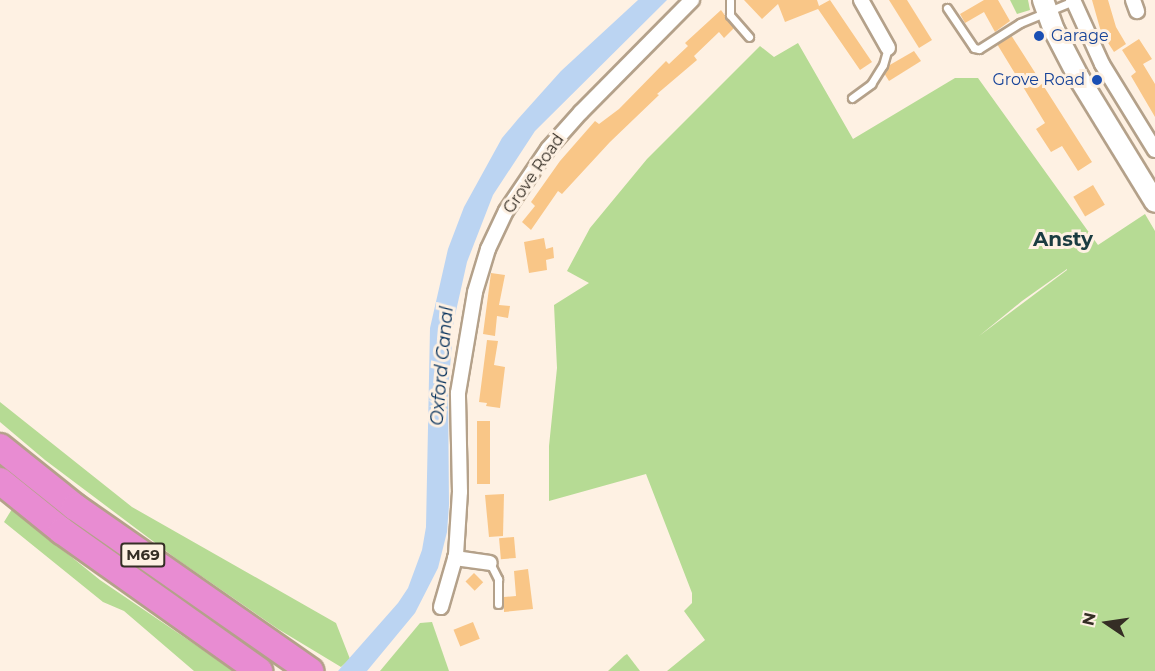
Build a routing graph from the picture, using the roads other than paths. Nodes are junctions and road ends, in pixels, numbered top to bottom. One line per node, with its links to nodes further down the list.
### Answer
1 (692, 0): 14 (street, Grove Road)
2 (730, 0): 7 (lane)
3 (861, 0): 8 (street)
4 (1073, 1): 5 (lane); 10 (street)
5 (1044, 5): 6 (lane); 11 (main road)
6 (947, 8)
7 (749, 37)
8 (888, 48): 9 (lane)
9 (852, 98)
10 (1155, 150)
11 (1155, 202)
12 (0, 447): 18 (highway, M69)
13 (0, 481): 19 (highway, M69)
14 (455, 558): 15 (street); 17 (street, Grove Road)
15 (490, 563): 16 (lane)
16 (498, 604)
17 (441, 607)
18 (299, 665)
19 (260, 671)

